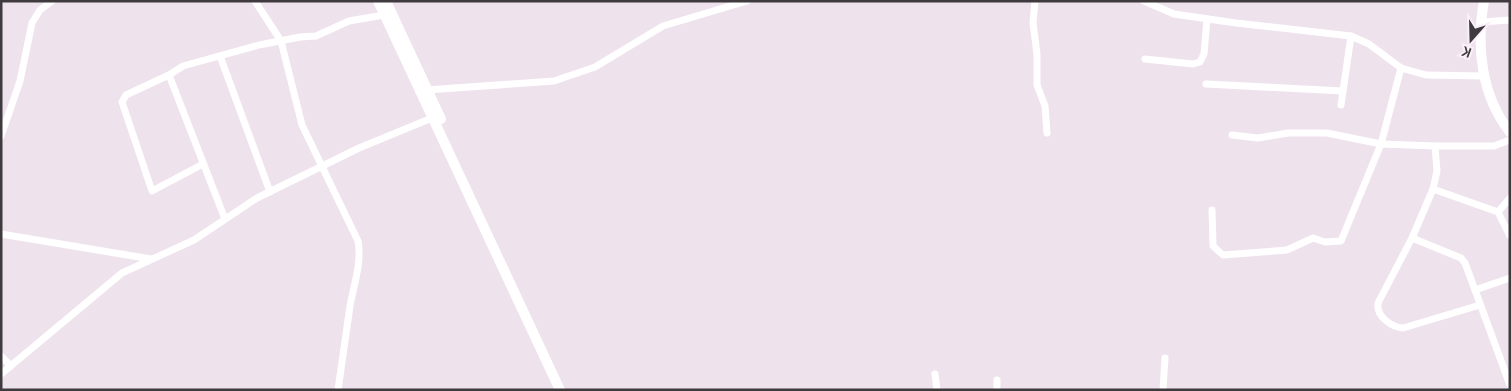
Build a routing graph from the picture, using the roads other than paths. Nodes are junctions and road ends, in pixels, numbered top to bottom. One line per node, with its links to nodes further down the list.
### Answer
1 (52, 1): 28 (street)
2 (255, 1): 14 (street)
3 (378, 1): 9 (street)
4 (386, 1): 21 (street)
5 (747, 1): 21 (street)
6 (1035, 1): 26 (street)
7 (1144, 1): 10 (street)
8 (1484, 1): 12 (street)
9 (384, 15): 14 (street); 24 (street)
10 (1207, 19): 13 (street); 16 (street)
11 (1510, 20): 12 (street)
12 (1482, 22): 19 (street)
13 (1351, 36): 17 (street); 22 (street)
14 (281, 41): 15 (street); 33 (street)
15 (220, 56): 18 (street); 35 (street)
16 (1145, 59)
17 (1401, 68): 19 (street); 30 (street)
18 (169, 75): 32 (street); 32 (street)
19 (1484, 76): 25 (street)
20 (1206, 84): 22 (street)
21 (427, 90): 24 (street)
22 (1343, 90): 23 (street)
23 (1341, 106)
24 (435, 116): 33 (street); 55 (street); 56 (street)
25 (1510, 132)
26 (1048, 133)
27 (1232, 135): 30 (street)
28 (1, 136)
29 (1510, 140): 31 (street)
30 (1381, 144): 31 (street); 37 (street)
31 (1435, 146): 34 (street)
32 (203, 164): 39 (street)
33 (323, 167): 35 (street); 54 (street)
34 (1433, 189): 38 (street); 42 (street)
35 (270, 192): 39 (street)
36 (1510, 198): 38 (street)
37 (1212, 210)
38 (1498, 212): 41 (street)
39 (225, 219): 43 (street)
40 (1, 234): 43 (street)
41 (1510, 236)
42 (1412, 238): 45 (street); 46 (street)
43 (152, 260): 49 (street)
44 (1510, 278): 45 (street)
45 (1474, 290): 46 (street)
46 (1480, 305): 53 (street)
47 (1, 356): 49 (street)
48 (1165, 358): 59 (street)
49 (11, 366): 50 (street)
50 (1, 374)
51 (935, 374): 57 (street)
52 (996, 380): 58 (street)
53 (1510, 385)
54 (338, 390)
55 (560, 390)
56 (566, 390)
57 (938, 390)
58 (997, 390)
59 (1163, 390)

